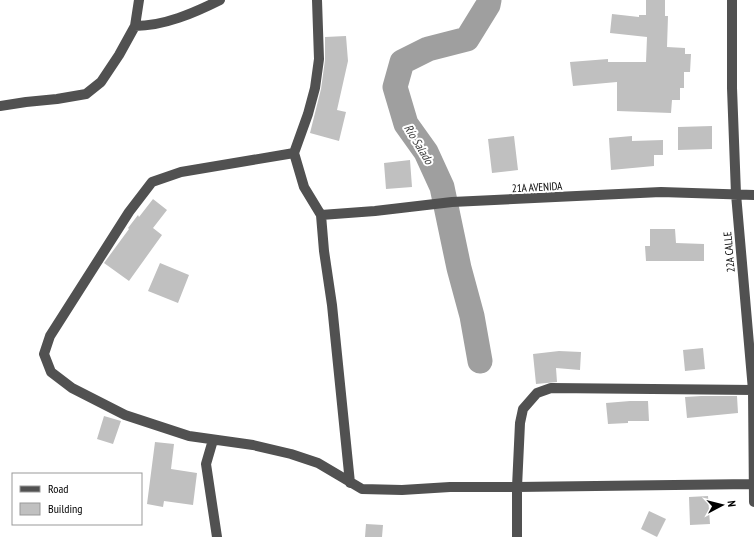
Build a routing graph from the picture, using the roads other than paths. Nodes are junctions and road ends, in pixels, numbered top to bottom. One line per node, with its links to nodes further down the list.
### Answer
1 (139, 0): 5 (street)
2 (220, 0): 5 (street)
3 (317, 0): 7 (street)
4 (732, 0): 8 (street, 22A CALLE)
5 (135, 26): 6 (street)
6 (0, 106)
7 (294, 153): 10 (street); 12 (street)
8 (736, 194): 9 (street, 21A AVENIDA); 10 (street, 21A AVENIDA); 11 (street, 22A CALLE)
9 (754, 195)
10 (321, 215): 13 (street)
11 (753, 390): 14 (street, 22A CALLE); 15 (street)
12 (213, 440): 13 (street); 17 (street)
13 (350, 483): 15 (street)
14 (754, 484): 15 (street); 16 (street, 22A CALLE)
15 (517, 487): 18 (street)
16 (754, 502)
17 (217, 537)
18 (517, 537)

